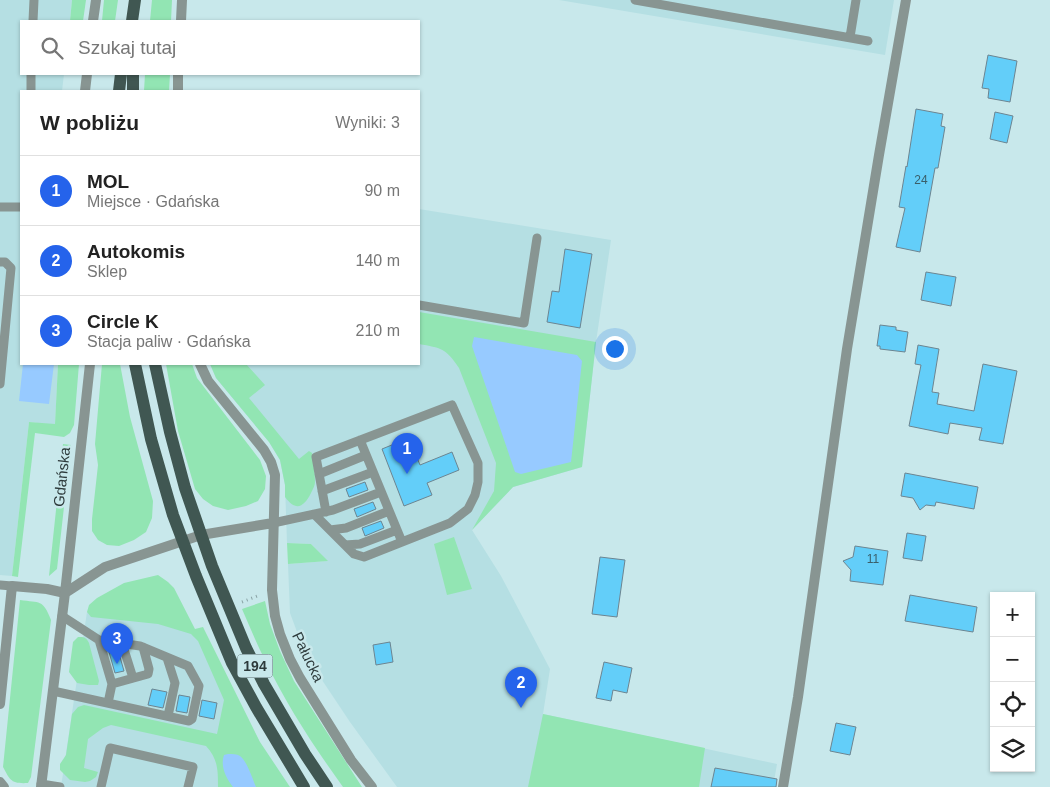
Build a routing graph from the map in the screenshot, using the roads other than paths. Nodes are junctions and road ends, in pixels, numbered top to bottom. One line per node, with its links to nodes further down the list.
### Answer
1 (34, 0): 8 (lane)
2 (96, 0): 9 (street)
3 (134, 0): 10 (main road)
4 (182, 0): 11 (street)
5 (635, 0): 12 (lane)
6 (856, 0): 12 (lane)
7 (906, 0): 73 (street)
8 (33, 20)
9 (93, 20)
10 (132, 20)
11 (181, 20)
12 (850, 38): 13 (lane)
13 (868, 41)
14 (31, 75): 19 (lane)
15 (87, 75): 20 (street)
16 (121, 75): 21 (main road)
17 (134, 75): 22 (main road)
18 (178, 75): 23 (street)
19 (30, 90)
20 (85, 90)
21 (119, 90)
22 (133, 90)
23 (178, 90)
24 (0, 207): 25 (lane)
25 (20, 207)
26 (537, 238): 28 (lane)
27 (0, 262): 33 (lane)
28 (420, 304)
29 (90, 365): 52 (street, Gdańska)
30 (136, 365): 47 (main road, 194)
31 (155, 365): 46 (main road, 194)
32 (200, 365): 43 (street)
33 (0, 384)
34 (360, 440): 35 (lane); 37 (lane); 48 (lane)
35 (366, 455): 36 (lane); 37 (lane)
36 (373, 472): 38 (lane); 39 (lane)
37 (319, 474): 38 (lane)
38 (322, 491): 41 (lane)
39 (381, 492): 40 (lane); 41 (lane)
40 (389, 511): 44 (lane); 45 (lane)
41 (326, 512): 42 (lane)
42 (314, 514): 43 (lane); 44 (lane)
43 (273, 523): 46 (street); 72 (street, Pałucka)
44 (330, 530): 49 (lane)
45 (397, 530): 48 (lane); 49 (lane)
46 (201, 535): 47 (street); 71 (main road, 194)
47 (182, 541): 52 (street); 70 (main road, 194)
48 (402, 542): 49 (lane)
49 (345, 545)
50 (0, 585): 51 (lane)
51 (12, 586): 52 (street); 62 (street)
52 (65, 594): 53 (street, Gdańska)
53 (62, 616): 54 (lane); 60 (street, Gdańska)
54 (99, 640): 55 (lane); 59 (lane)
55 (122, 643): 56 (lane); 58 (lane)
56 (143, 647): 57 (lane); 58 (lane)
57 (167, 658): 63 (lane); 63 (lane)
58 (132, 678): 59 (lane)
59 (112, 684): 61 (lane)
60 (53, 691): 61 (lane); 65 (street, Gdańska)
61 (108, 703): 63 (lane)
62 (0, 704)
63 (168, 716)
64 (0, 782): 66 (street)
65 (41, 786): 67 (lane)
66 (4, 787)
67 (60, 787)
68 (101, 787): 69 (lane)
69 (188, 787)
70 (304, 787)
71 (327, 787)
72 (372, 787)
73 (783, 787)

